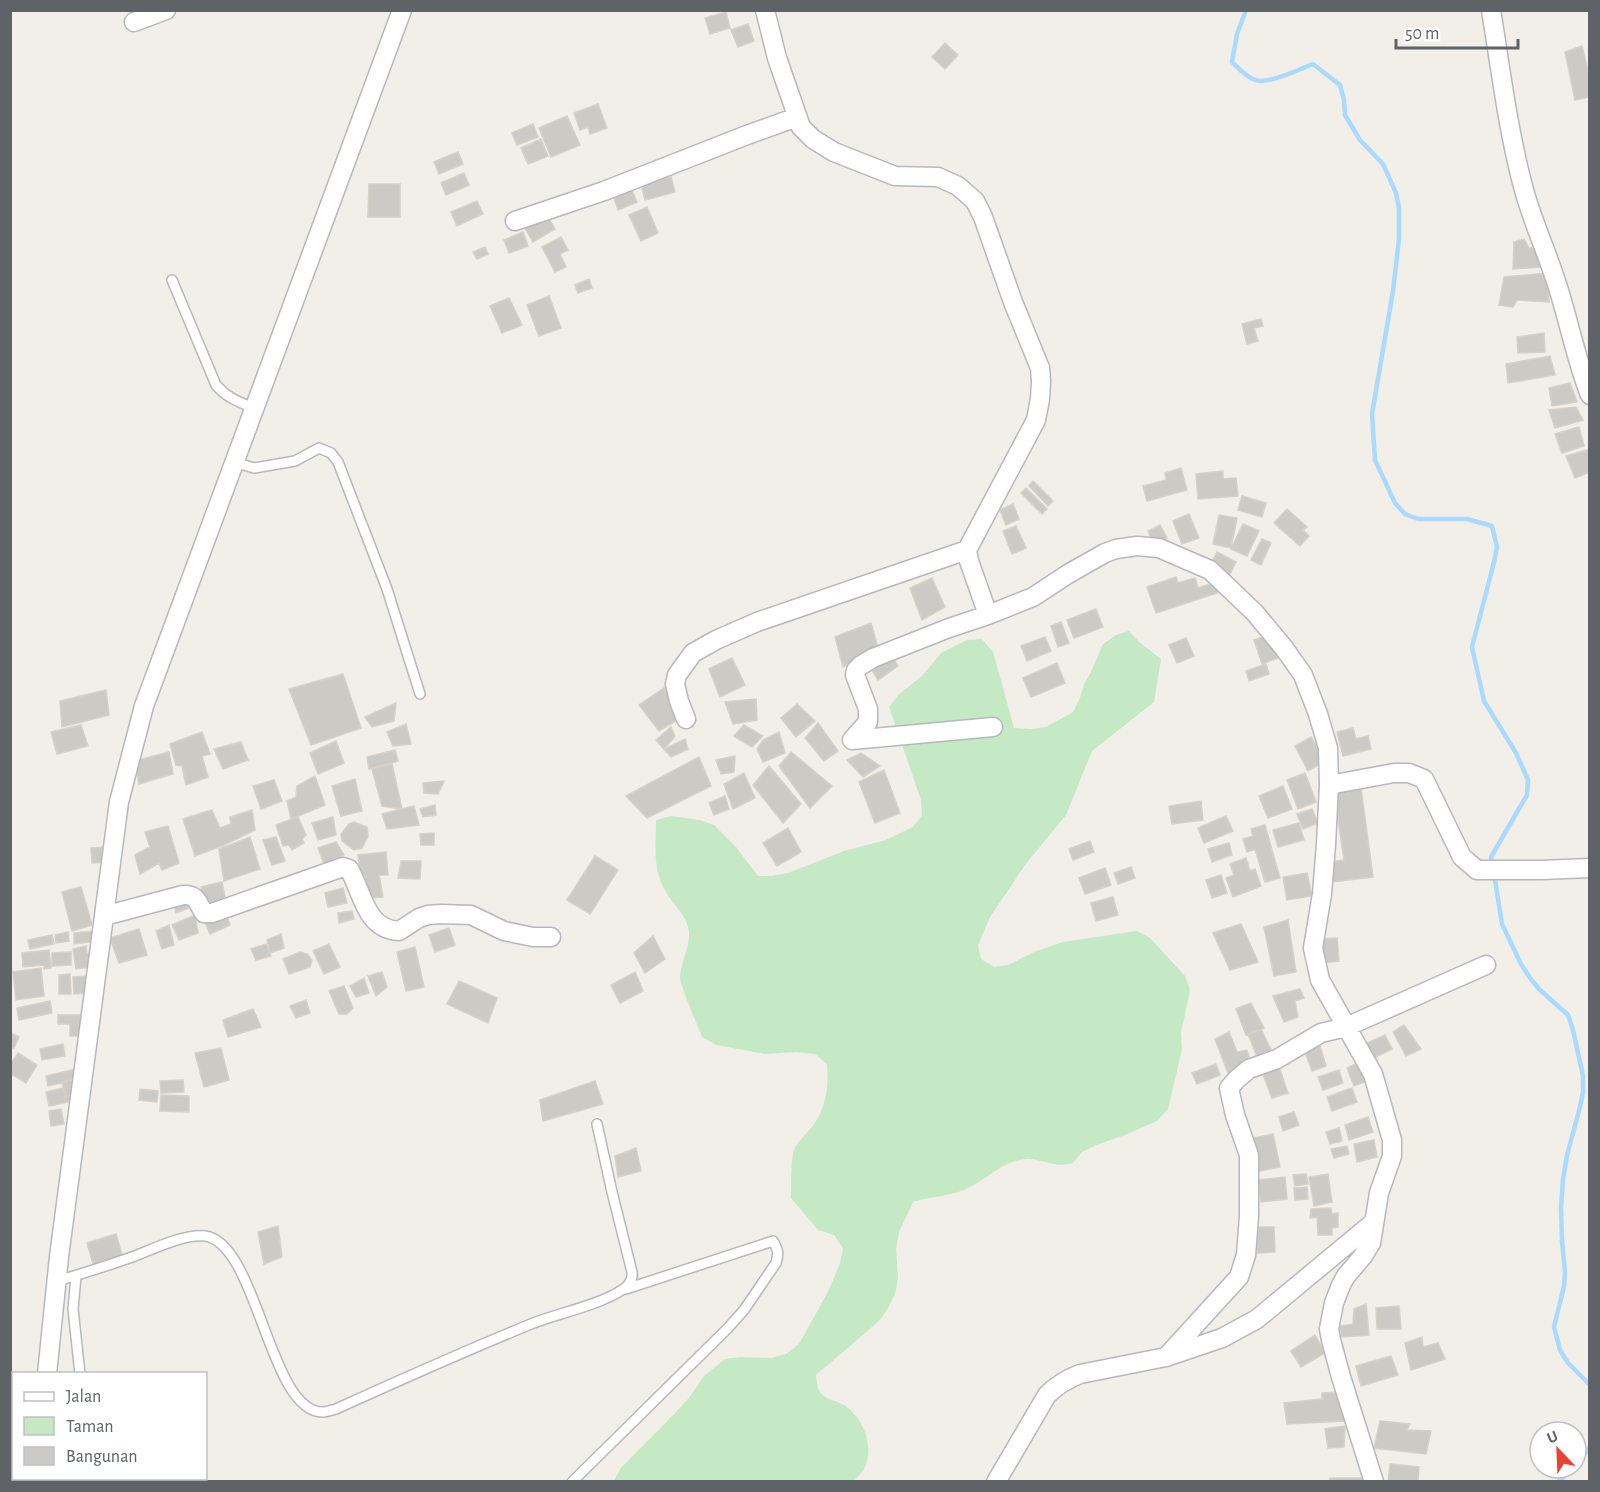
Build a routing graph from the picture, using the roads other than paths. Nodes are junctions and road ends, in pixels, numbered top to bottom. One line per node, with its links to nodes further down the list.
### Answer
1 (166, 10): 5 (street)
2 (402, 10): 10 (street)
3 (765, 10): 6 (street)
4 (1491, 10): 9 (street)
5 (134, 22)
6 (797, 117): 7 (street); 12 (street)
7 (515, 221)
8 (172, 280): 10 (lane)
9 (1590, 395)
10 (254, 408): 11 (street)
11 (234, 462): 14 (lane); 19 (street)
12 (967, 550): 13 (street); 15 (street)
13 (988, 615): 16 (street); 17 (street)
14 (420, 694)
15 (686, 719)
16 (993, 727)
17 (1329, 785): 18 (street); 22 (street)
18 (1590, 868)
19 (104, 916): 20 (street); 26 (street)
20 (550, 937)
21 (1486, 965): 22 (street)
22 (1346, 1027): 24 (street); 28 (street)
23 (597, 1124): 27 (lane)
24 (1374, 1222): 28 (street); 33 (street)
25 (76, 1276): 26 (lane); 27 (lane); 30 (lane)
26 (57, 1281): 29 (street)
27 (623, 1290): 31 (lane)
28 (1166, 1358): 32 (street)
29 (47, 1372)
30 (80, 1372)
31 (572, 1482)
32 (996, 1482)
33 (1374, 1482)

